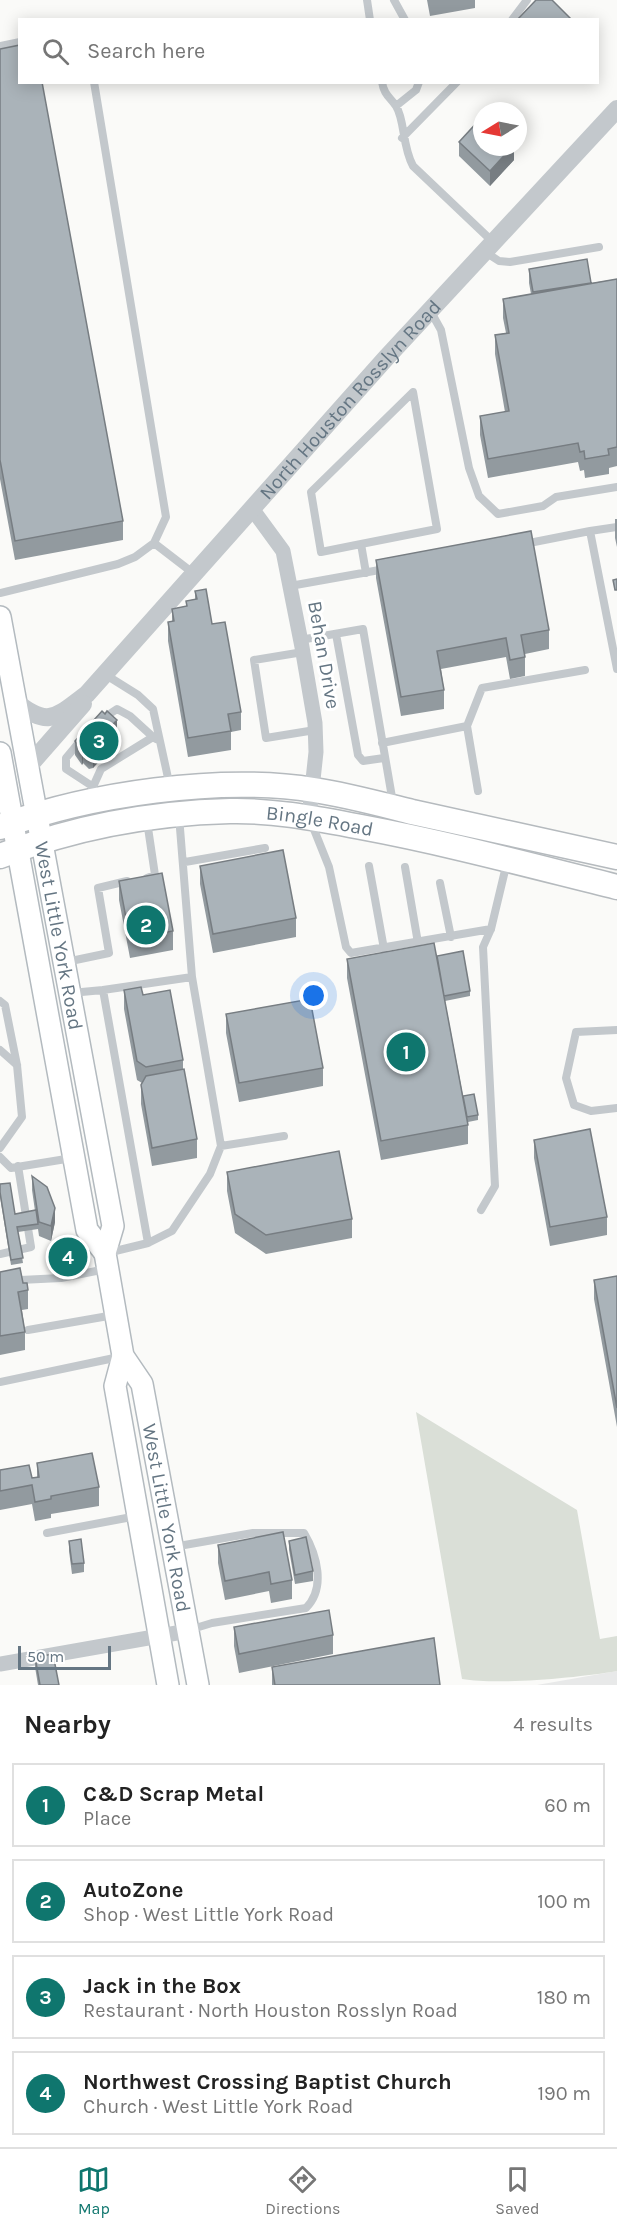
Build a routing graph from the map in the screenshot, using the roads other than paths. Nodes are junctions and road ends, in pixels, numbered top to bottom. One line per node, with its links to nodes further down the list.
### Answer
1 (367, 0): 4 (lane)
2 (394, 0): 5 (lane)
3 (527, 0): 6 (lane)
4 (370, 18)
5 (404, 18)
6 (514, 18)
7 (18, 42): 8 (lane)
8 (0, 46)
9 (94, 84): 23 (lane)
10 (382, 84): 13 (lane)
11 (418, 84): 13 (lane)
12 (455, 84): 15 (lane)
13 (396, 106): 15 (lane)
14 (617, 110): 17 (street, North Houston Rosslyn Road)
15 (402, 138): 17 (lane)
16 (599, 247): 17 (lane)
17 (490, 248): 18 (street, North Houston Rosslyn Road)
18 (430, 311): 19 (lane); 20 (street, North Houston Rosslyn Road)
19 (617, 487)
20 (253, 510): 28 (street, North Houston Rosslyn Road); 29 (street, Behan Drive)
21 (617, 527): 22 (lane)
22 (590, 531): 25 (lane); 34 (lane)
23 (154, 543): 28 (lane); 30 (lane)
24 (361, 544): 24 (lane); 27 (lane)
25 (519, 544)
26 (389, 568): 27 (lane)
27 (366, 573): 29 (lane)
28 (194, 574): 36 (street, North Houston Rosslyn Road)
29 (290, 586): 33 (street, Behan Drive)
30 (0, 593)
31 (0, 617): 38 (main road, West Little York Road)
32 (336, 634): 33 (lane); 44 (lane); 46 (lane)
33 (302, 646): 41 (street, Behan Drive); 41 (lane)
34 (617, 669)
35 (585, 670): 40 (lane)
36 (104, 674): 37 (street, North Houston Rosslyn Road); 43 (lane)
37 (87, 694): 38 (street, North Houston Rosslyn Road); 47 (street, North Houston Rosslyn Road)
38 (16, 702): 47 (main road, West Little York Road)
39 (98, 723): 43 (lane)
40 (467, 726): 44 (lane); 50 (lane)
41 (315, 730): 49 (street, Behan Drive)
42 (89, 732): 51 (lane)
43 (157, 739): 48 (lane); 51 (lane)
44 (382, 743): 46 (lane)
45 (0, 753): 57 (main road, West Little York Road)
46 (384, 758): 52 (lane)
47 (27, 768): 53 (main road, West Little York Road)
48 (170, 790): 49 (main road, Bingle Road); 51 (main road, Bingle Road)
49 (313, 790): 52 (main road, Bingle Road); 56 (street, Behan Drive)
50 (478, 791)
51 (93, 794): 53 (main road, Bingle Road)
52 (394, 807): 61 (main road, Bingle Road)
53 (37, 814): 57 (main road); 58 (main road, West Little York Road)
54 (179, 814): 55 (main road, Bingle Road); 56 (main road, Bingle Road); 63 (lane)
55 (147, 817): 58 (main road, Bingle Road); 66 (lane)
56 (309, 817): 62 (main road, Bingle Road); 73 (lane)
57 (6, 825): 60 (main road, West Little York Road)
58 (42, 842): 60 (main road, Bingle Road); 74 (main road, West Little York Road)
59 (265, 848): 63 (lane)
60 (9, 853): 88 (main road, West Little York Road)
61 (617, 857)
62 (507, 860): 69 (main road, Bingle Road); 70 (lane)
63 (185, 862): 75 (lane)
64 (369, 866): 73 (lane)
65 (405, 867): 72 (lane)
66 (143, 879)
67 (132, 880): 74 (lane)
68 (440, 883): 71 (lane)
69 (617, 887)
70 (491, 929): 71 (lane); 90 (lane)
71 (452, 936): 72 (lane)
72 (418, 943): 73 (lane)
73 (384, 949)
74 (64, 962): 77 (main road, West Little York Road)
75 (192, 977): 76 (lane); 84 (lane)
76 (103, 990): 77 (lane); 91 (lane)
77 (70, 993): 86 (main road, West Little York Road)
78 (0, 1000): 81 (lane)
79 (617, 1030): 82 (lane)
80 (0, 1050): 81 (lane)
81 (17, 1065): 85 (lane)
82 (617, 1108)
83 (284, 1136): 84 (lane)
84 (221, 1146): 91 (lane)
85 (0, 1148)
86 (100, 1152): 88 (main road); 93 (main road, West Little York Road)
87 (0, 1157): 89 (lane)
88 (74, 1158): 89 (lane); 93 (main road, West Little York Road)
89 (18, 1166): 92 (lane)
90 (481, 1210)
91 (148, 1243): 93 (lane)
92 (0, 1254)
93 (107, 1261): 94 (lane); 95 (main road, West Little York Road)
94 (0, 1281)
95 (116, 1314): 96 (lane); 97 (main road, West Little York Road)
96 (28, 1330)
97 (123, 1356): 98 (lane); 99 (main road, West Little York Road); 101 (main road, West Little York Road)
98 (0, 1382)
99 (138, 1516): 100 (lane); 103 (main road, West Little York Road)
100 (47, 1533)
101 (172, 1547): 102 (main road, West Little York Road); 102 (lane)
102 (188, 1631): 103 (street); 106 (main road, West Little York Road)
103 (160, 1636): 104 (street); 105 (main road, West Little York Road)
104 (0, 1664)
105 (168, 1685)
106 (198, 1685)

